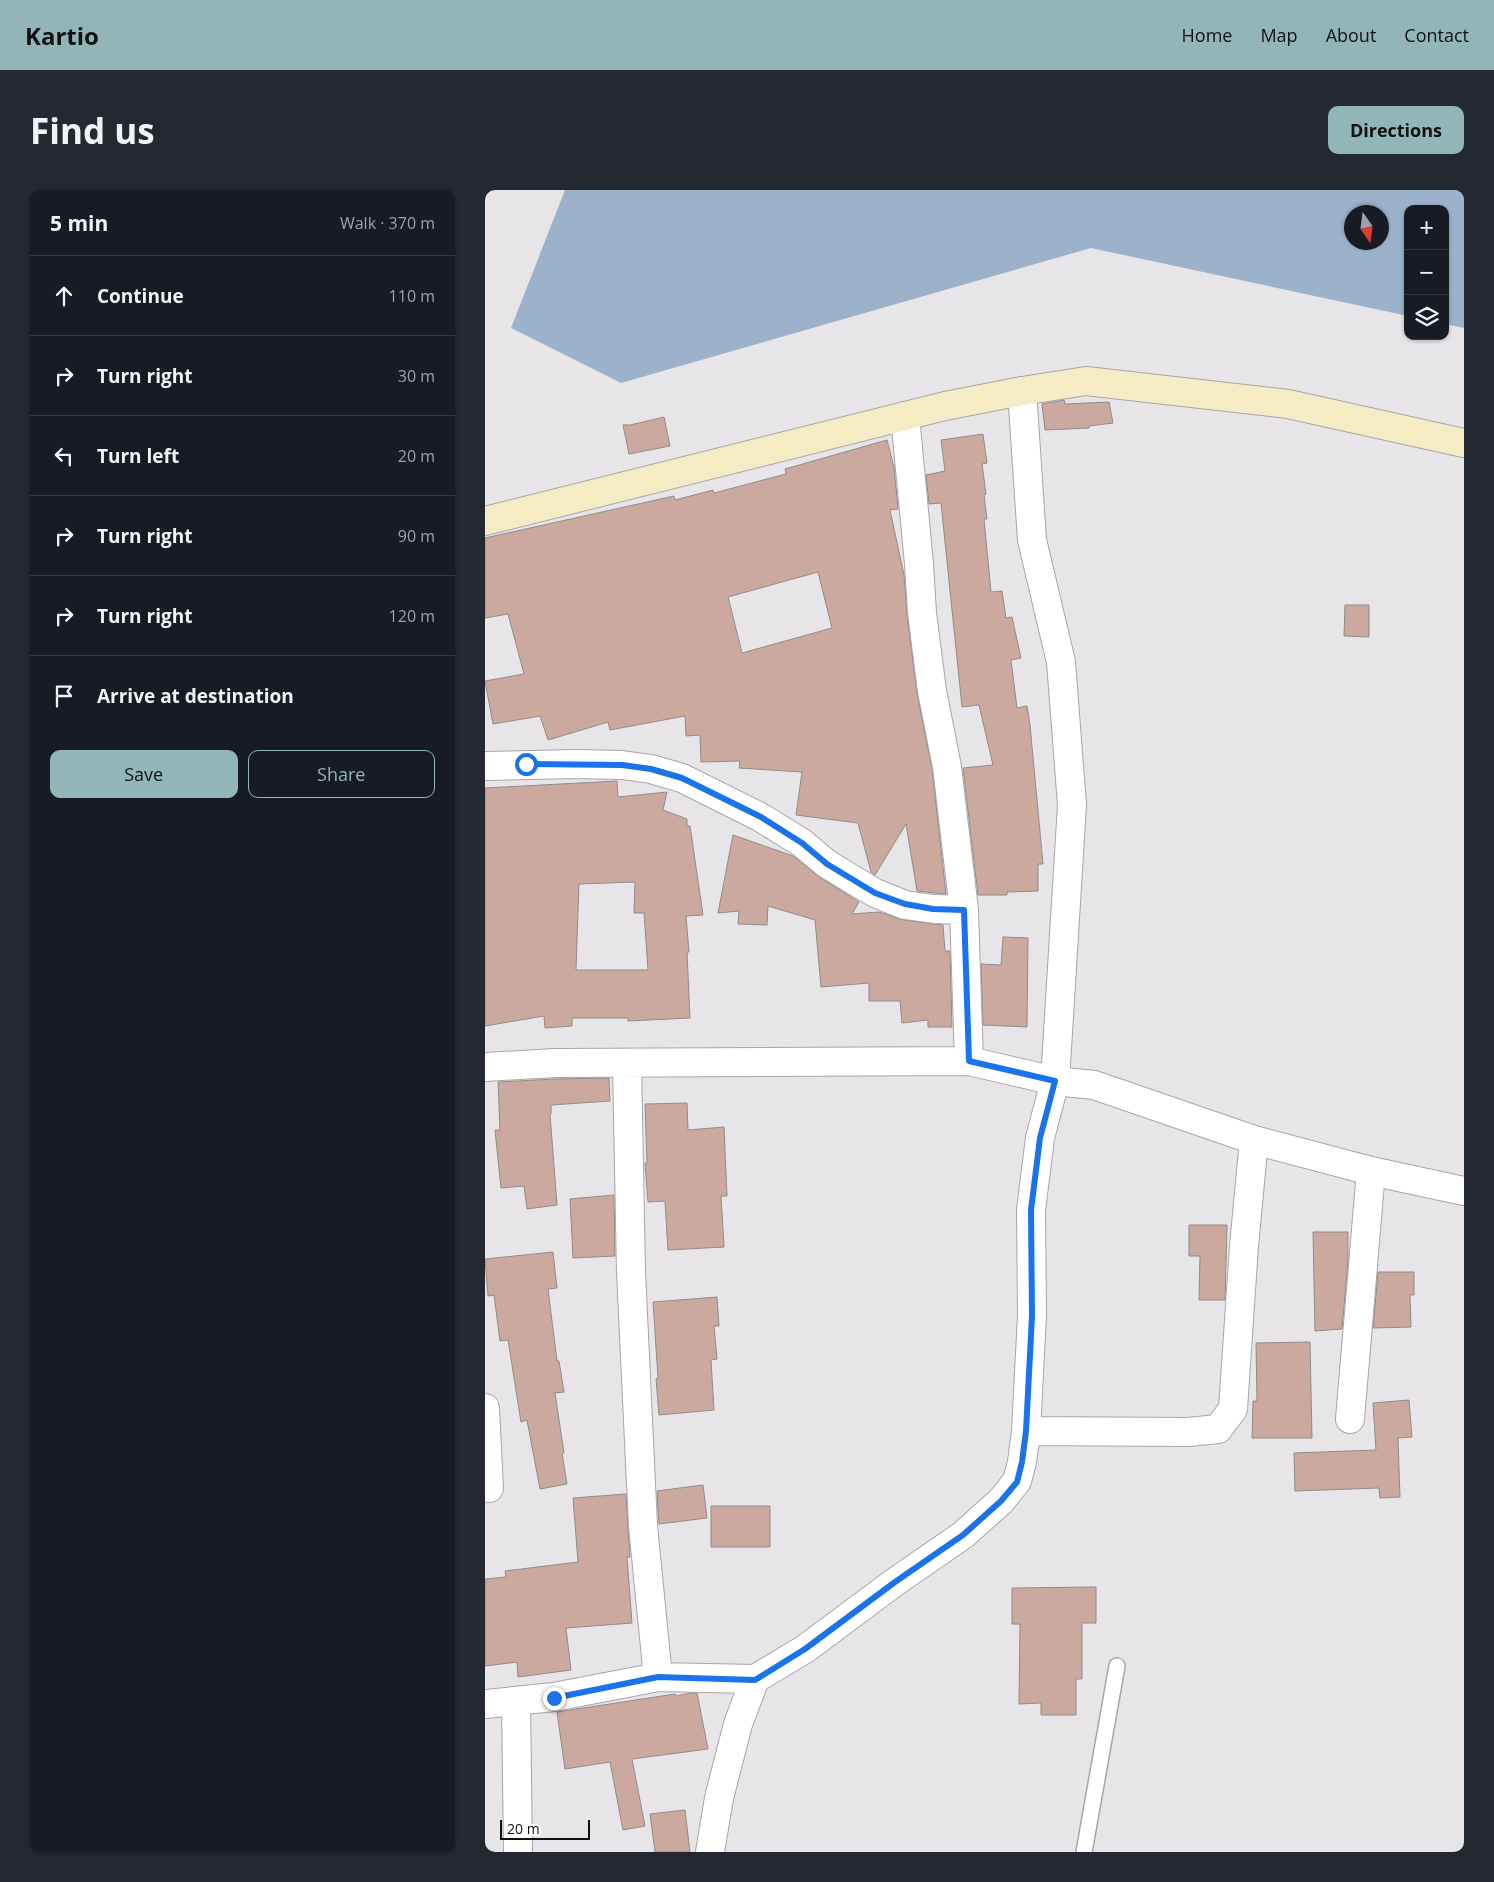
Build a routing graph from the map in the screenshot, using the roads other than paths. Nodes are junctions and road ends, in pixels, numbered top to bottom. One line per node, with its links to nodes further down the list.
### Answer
1 (1022, 390): 2 (main road); 3 (main road); 10 (street)
2 (905, 416): 4 (main road); 6 (street)
3 (1464, 442)
4 (485, 521)
5 (485, 766): 6 (street)
6 (964, 910): 7 (street)
7 (969, 1061): 8 (street); 10 (street)
8 (627, 1063): 9 (street); 19 (street)
9 (485, 1067)
10 (1055, 1081): 11 (street); 16 (street)
11 (1255, 1140): 12 (street); 16 (street)
12 (1371, 1171): 13 (street); 15 (street)
13 (1464, 1191)
14 (485, 1408): 17 (street)
15 (1350, 1419)
16 (1026, 1431): 20 (street)
17 (489, 1488)
18 (1117, 1666): 25 (lane)
19 (658, 1677): 20 (street); 21 (street)
20 (755, 1680): 24 (street)
21 (516, 1701): 22 (street); 23 (street)
22 (485, 1704)
23 (518, 1852)
24 (710, 1852)
25 (1084, 1852)

